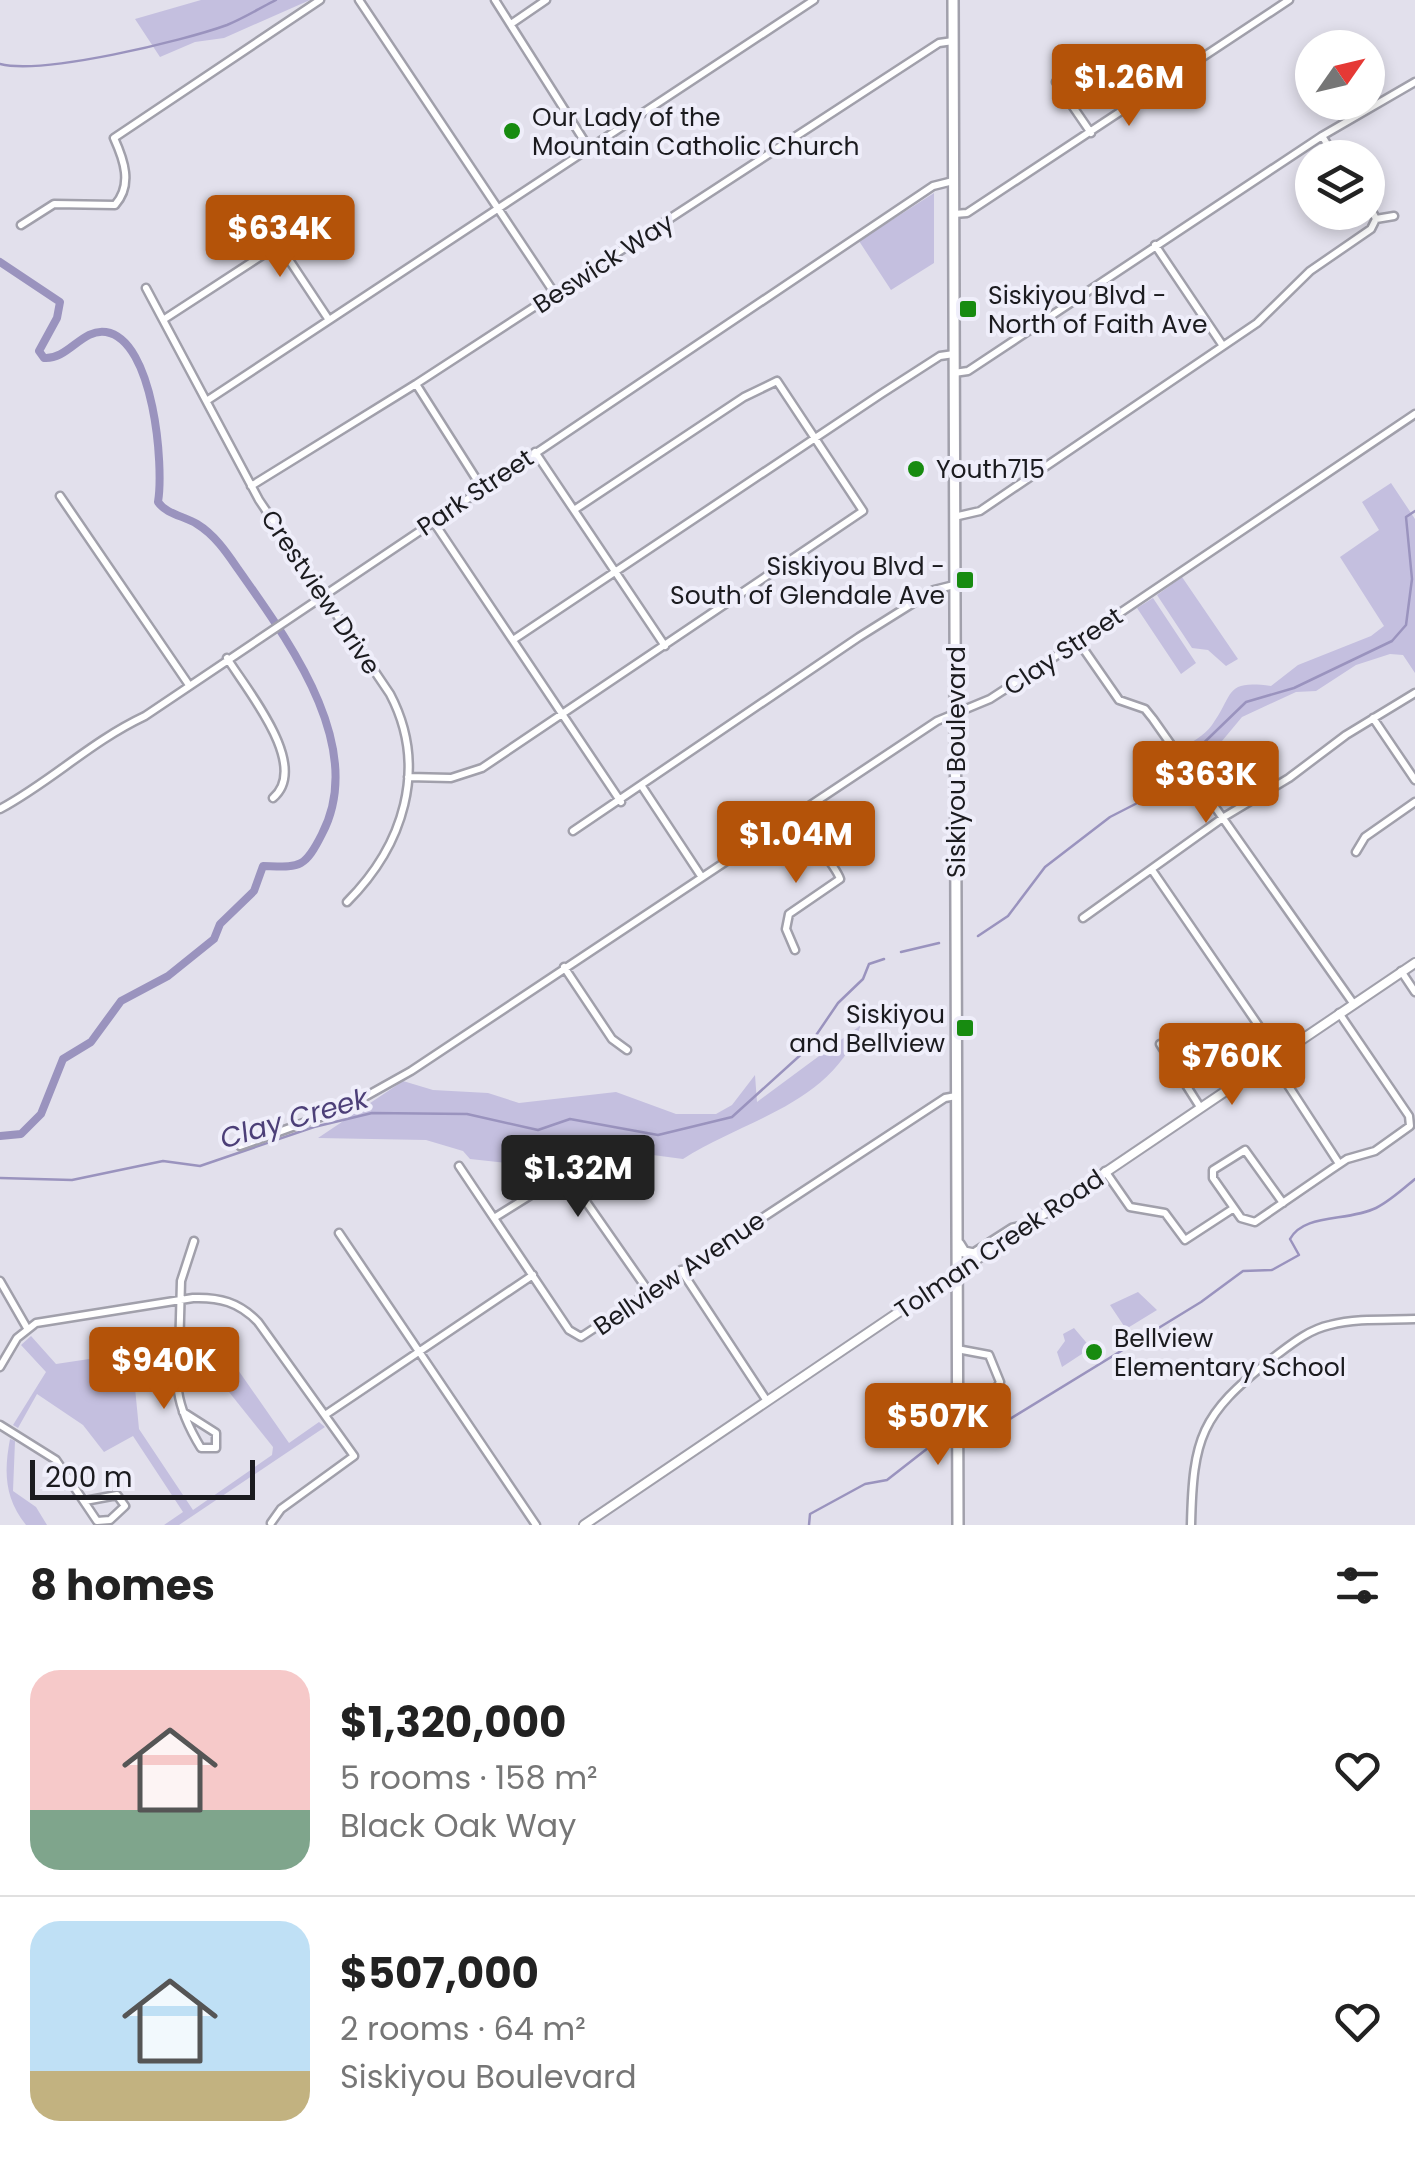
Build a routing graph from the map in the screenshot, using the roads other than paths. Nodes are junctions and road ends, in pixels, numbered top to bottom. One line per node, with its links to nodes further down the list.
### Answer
1 (320, 0): 22 (street)
2 (358, 0): 17 (street)
3 (495, 0): 8 (street)
4 (546, 0): 8 (street)
5 (814, 0): 15 (street)
6 (953, 0): 9 (main road, Siskiyou Boulevard)
7 (1289, 0): 12 (street)
8 (510, 24): 15 (street)
9 (953, 41): 16 (main road, Siskiyou Boulevard); 27 (street, Beswick Way)
10 (1056, 82): 12 (street)
11 (1415, 82): 13 (street)
12 (1091, 132): 18 (street)
13 (1322, 136): 14 (street); 24 (street)
14 (1325, 140)
15 (590, 150): 17 (street)
16 (953, 181): 18 (main road, Siskiyou Boulevard); 37 (street, Park Street)
17 (500, 209): 27 (street); 29 (street)
18 (954, 214): 31 (main road, Siskiyou Boulevard)
19 (1394, 216): 20 (street)
20 (1385, 217)
21 (262, 219): 25 (street)
22 (21, 225)
23 (1370, 230): 30 (street)
24 (1155, 245): 30 (street); 32 (street)
25 (278, 246): 28 (street); 29 (street)
26 (146, 288): 28 (street, Crestview Drive)
27 (556, 294): 33 (street, Beswick Way)
28 (166, 318): 34 (street, Crestview Drive)
29 (330, 320): 34 (street)
30 (1223, 346): 42 (street)
31 (954, 354): 32 (main road, Siskiyou Boulevard); 36 (street)
32 (954, 373): 42 (main road, Siskiyou Boulevard)
33 (416, 384): 38 (street, Beswick Way); 39 (street)
34 (208, 400): 38 (street, Crestview Drive)
35 (1415, 414): 48 (street, Clay Street)
36 (816, 438): 41 (street); 44 (street); 49 (street)
37 (536, 452): 39 (street, Park Street); 41 (street)
38 (251, 486): 46 (street, Crestview Drive)
39 (482, 488): 43 (street, Park Street)
40 (60, 496): 51 (street)
41 (574, 510): 44 (street)
42 (954, 517): 45 (main road, Siskiyou Boulevard)
43 (433, 520): 46 (street, Park Street); 47 (street)
44 (616, 571): 47 (street); 49 (street)
45 (954, 585): 54 (main road, Siskiyou Boulevard); 58 (street)
46 (323, 594): 50 (street, Park Street); 56 (street, Crestview Drive)
47 (513, 640): 53 (street)
48 (1078, 641): 54 (street, Clay Street); 64 (street)
49 (665, 646): 53 (street)
50 (227, 658): 51 (street, Park Street); 59 (street)
51 (189, 685): 62 (street, Park Street)
52 (1415, 693): 55 (street)
53 (562, 714): 56 (street); 60 (street)
54 (956, 714): 63 (street, Clay Street); 81 (main road, Siskiyou Boulevard)
55 (1373, 718): 57 (street); 64 (street)
56 (408, 777): 69 (street, Crestview Drive)
57 (1415, 780)
58 (643, 788): 60 (street); 68 (street)
59 (273, 798)
60 (622, 802): 65 (street)
61 (1415, 802): 66 (street)
62 (0, 809)
63 (796, 814): 68 (street, Clay Street); 71 (street)
64 (1224, 817): 67 (street); 76 (street)
65 (573, 832)
66 (1356, 852)
67 (1152, 870): 70 (street); 80 (street)
68 (701, 876): 73 (street, Clay Street)
69 (347, 902)
70 (1082, 918)
71 (795, 950)
72 (1415, 963): 74 (street, Tolman Creek Road)
73 (564, 968): 79 (street); 83 (street, Clay Street)
74 (1401, 971): 75 (street); 76 (street, Tolman Creek Road)
75 (1415, 992)
76 (1353, 1003): 77 (street, Tolman Creek Road)
77 (1339, 1013): 80 (street, Tolman Creek Road); 84 (street)
78 (1160, 1044): 82 (street)
79 (627, 1050)
80 (1274, 1057): 82 (street, Tolman Creek Road); 84 (street)
81 (956, 1096): 92 (main road, Siskiyou Boulevard); 94 (street, Bellview Avenue)
82 (1200, 1107): 86 (street, Tolman Creek Road)
83 (240, 1146)
84 (1338, 1162): 87 (street)
85 (459, 1166): 89 (street, Bellview Avenue)
86 (1105, 1171): 88 (street); 90 (street, Tolman Creek Road)
87 (1283, 1203): 88 (street); 88 (street)
88 (1234, 1208)
89 (494, 1218): 96 (street, Bellview Avenue); 98 (street)
90 (1028, 1226): 92 (main road); 95 (street, Tolman Creek Road)
91 (339, 1233): 103 (street)
92 (957, 1240): 95 (main road, Siskiyou Boulevard)
93 (194, 1241): 99 (street)
94 (681, 1270): 98 (street, Bellview Avenue); 106 (street)
95 (957, 1274): 102 (main road, Siskiyou Boulevard); 106 (street, Tolman Creek Road)
96 (533, 1275): 98 (street, Bellview Avenue); 103 (street)
97 (0, 1280): 101 (street)
98 (649, 1292)
99 (179, 1300): 101 (street); 107 (street); 108 (street)
100 (1415, 1319): 115 (street)
101 (26, 1328): 104 (street)
102 (957, 1350): 105 (main road, Siskiyou Boulevard); 105 (street)
103 (418, 1351): 108 (street); 112 (street)
104 (0, 1367)
105 (957, 1399): 114 (main road, Siskiyou Boulevard)
106 (767, 1401): 113 (street, Tolman Creek Road)
107 (182, 1412): 107 (street)
108 (325, 1415): 111 (street)
109 (0, 1425): 110 (street)
110 (85, 1501): 110 (street)
111 (271, 1524)
112 (536, 1525)
113 (584, 1525)
114 (958, 1525)
115 (1190, 1525)

